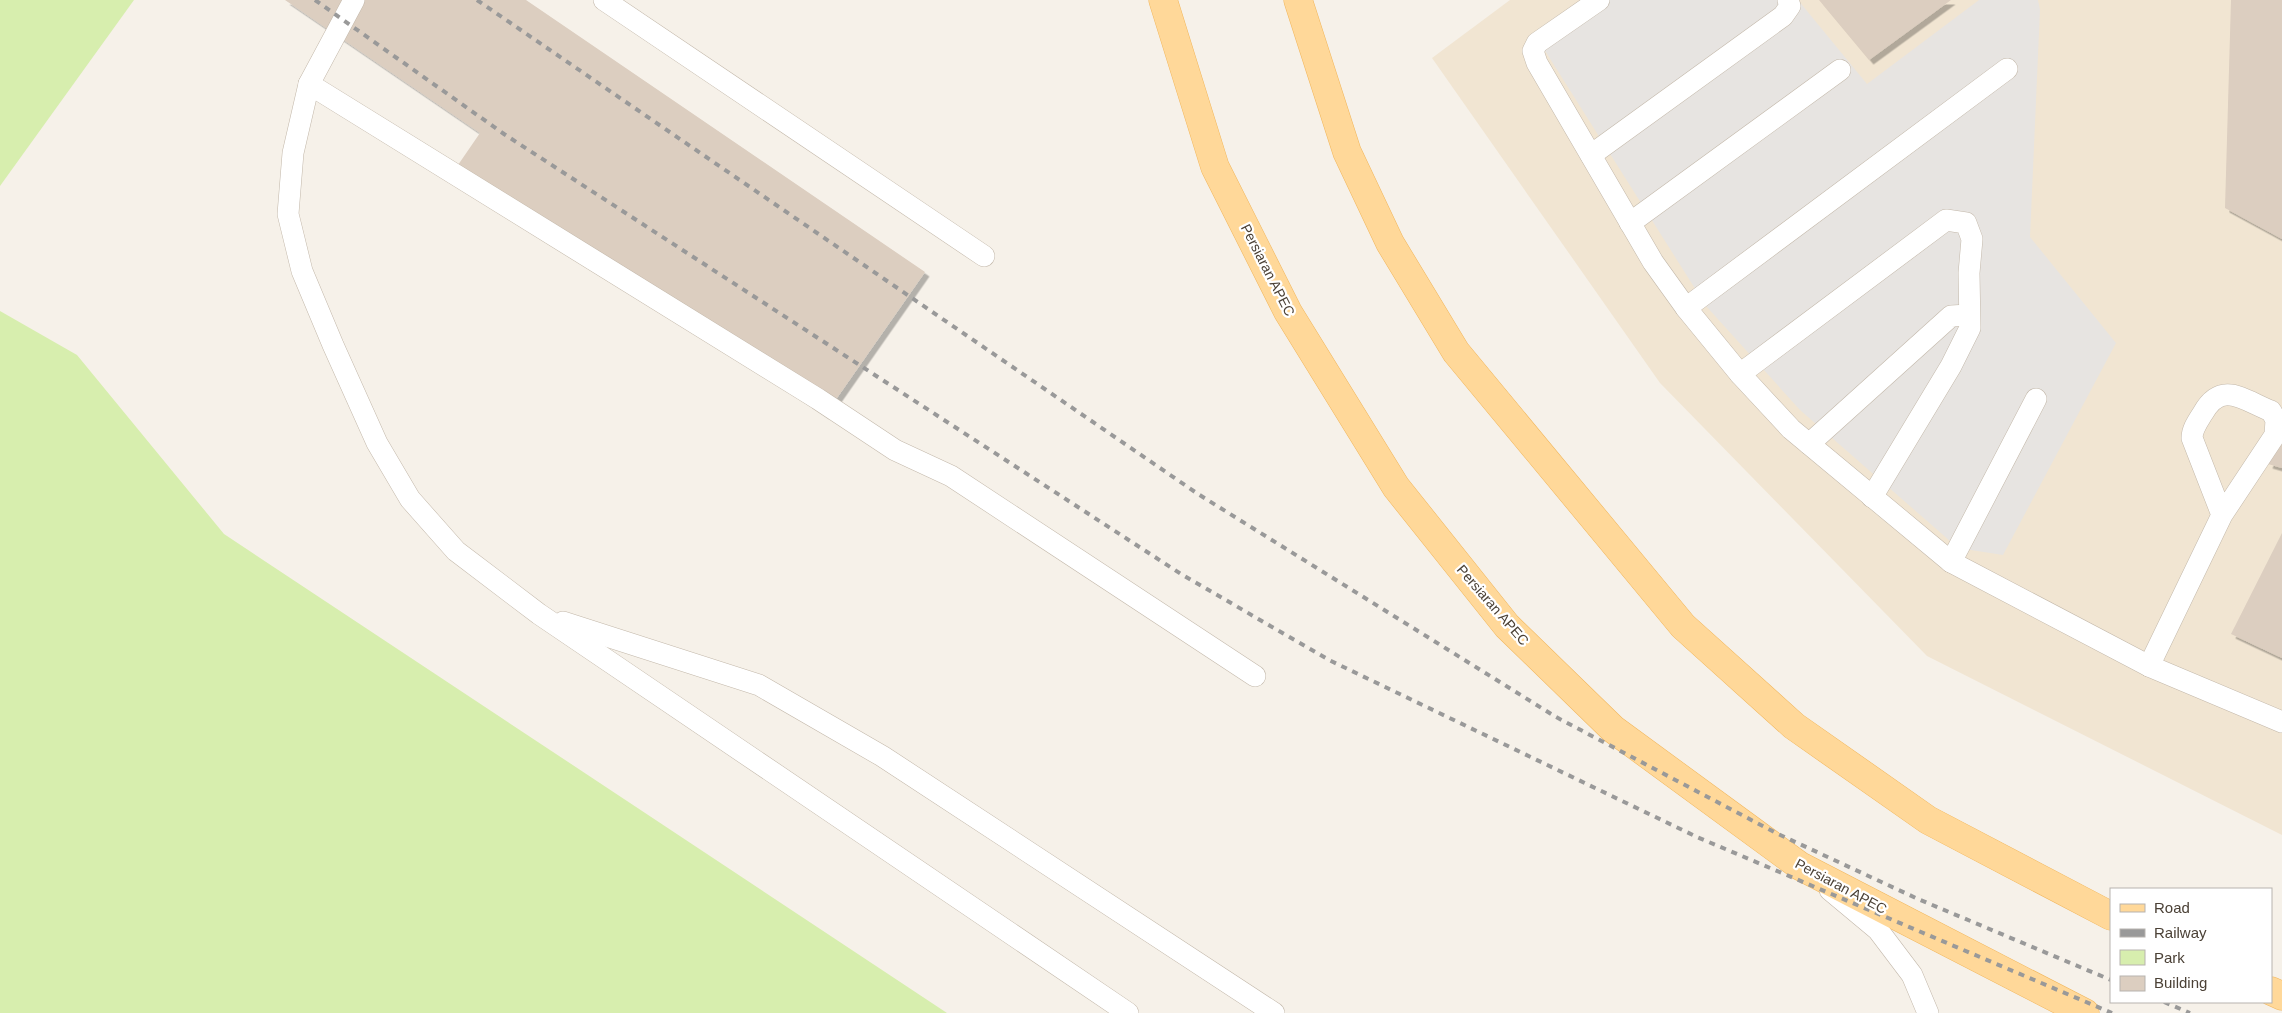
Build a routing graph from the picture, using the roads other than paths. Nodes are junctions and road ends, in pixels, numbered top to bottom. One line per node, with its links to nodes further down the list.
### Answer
1 (354, 0): 9 (lane)
2 (604, 0): 12 (lane)
3 (1163, 0): 25 (main road, Persiaran APEC)
4 (1298, 0): 26 (main road)
5 (1599, 0): 10 (lane)
6 (1788, 0): 10 (lane)
7 (2007, 69): 13 (lane)
8 (1840, 70): 11 (lane)
9 (309, 84): 21 (lane); 23 (lane)
10 (1591, 155): 11 (lane)
11 (1630, 222): 13 (lane)
12 (984, 256)
13 (1686, 308): 15 (lane)
14 (1969, 315): 15 (lane); 17 (lane); 18 (lane)
15 (1740, 374): 17 (lane)
16 (2036, 399): 20 (lane)
17 (1809, 444): 18 (lane)
18 (1872, 497): 20 (lane)
19 (2222, 515): 19 (lane); 22 (lane)
20 (1951, 562): 22 (lane)
21 (539, 614): 27 (lane); 28 (lane)
22 (2149, 666): 24 (lane)
23 (1255, 676)
24 (2282, 722)
25 (1800, 866): 29 (lane); 30 (main road, Persiaran APEC)
26 (2110, 915)
27 (1128, 1013)
28 (1274, 1013)
29 (1928, 1013)
30 (2086, 1013)

